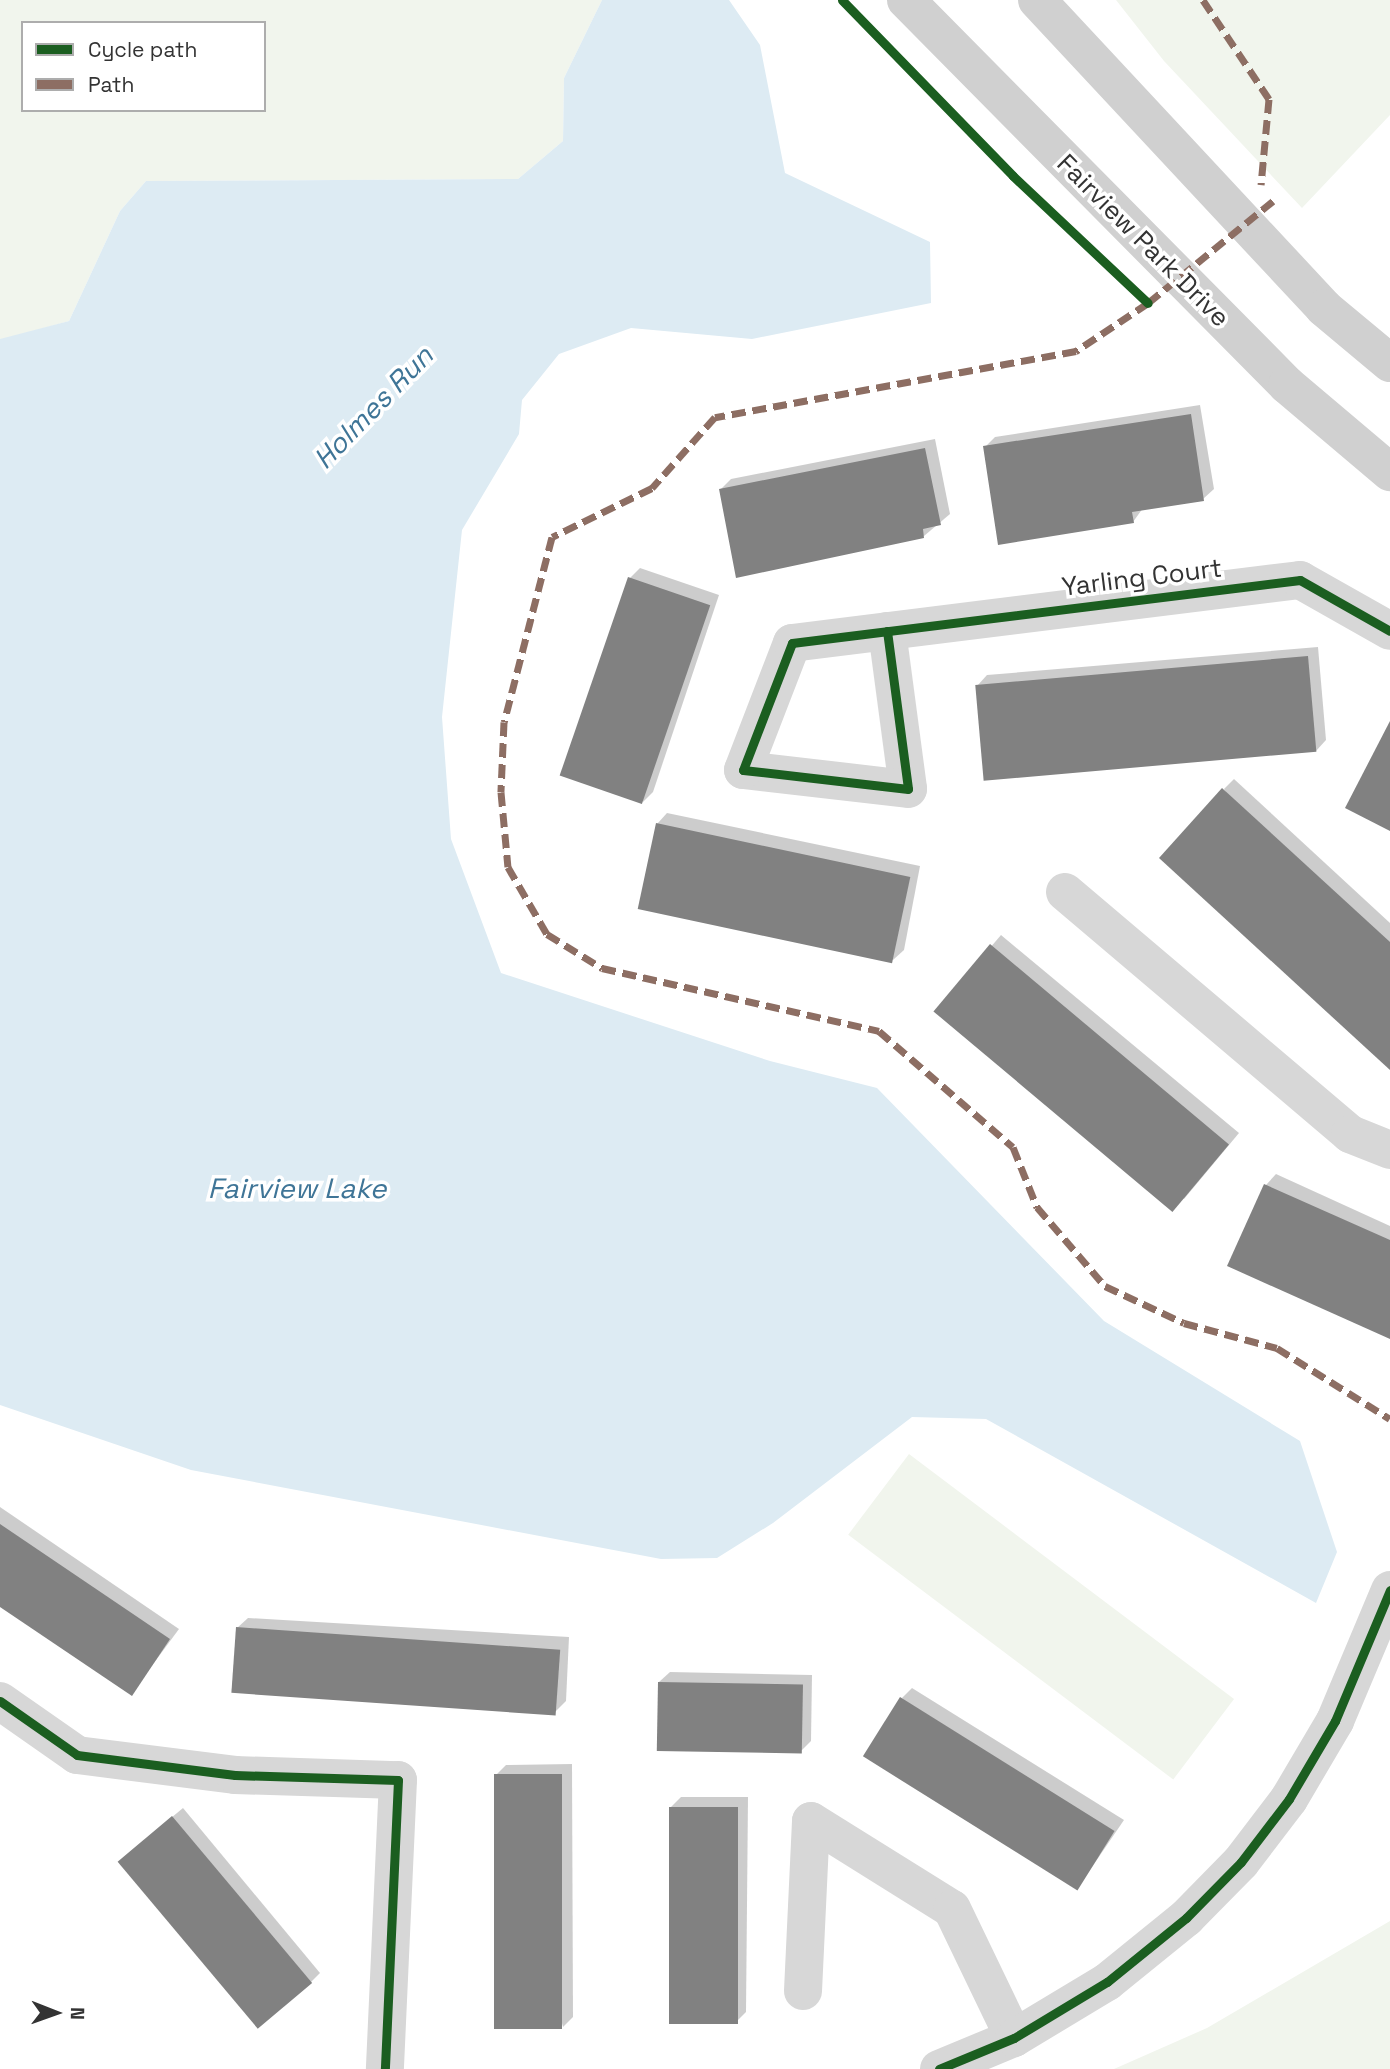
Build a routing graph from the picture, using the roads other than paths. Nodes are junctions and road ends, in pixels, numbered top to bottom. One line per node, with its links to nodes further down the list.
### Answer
1 (906, 0): 4 (main road, Fairview Park Drive)
2 (1037, 0): 3 (main road)
3 (1390, 363)
4 (1390, 472)
5 (887, 631): 5 (street, Yarling Court); 6 (street, Yarling Court)
6 (1390, 631)
7 (1065, 892): 8 (street)
8 (1390, 1150)
9 (1390, 1590): 12 (street)
10 (0, 1701): 13 (street)
11 (803, 1991): 12 (street)
12 (1014, 2038): 14 (street)
13 (385, 2069)
14 (939, 2069)

